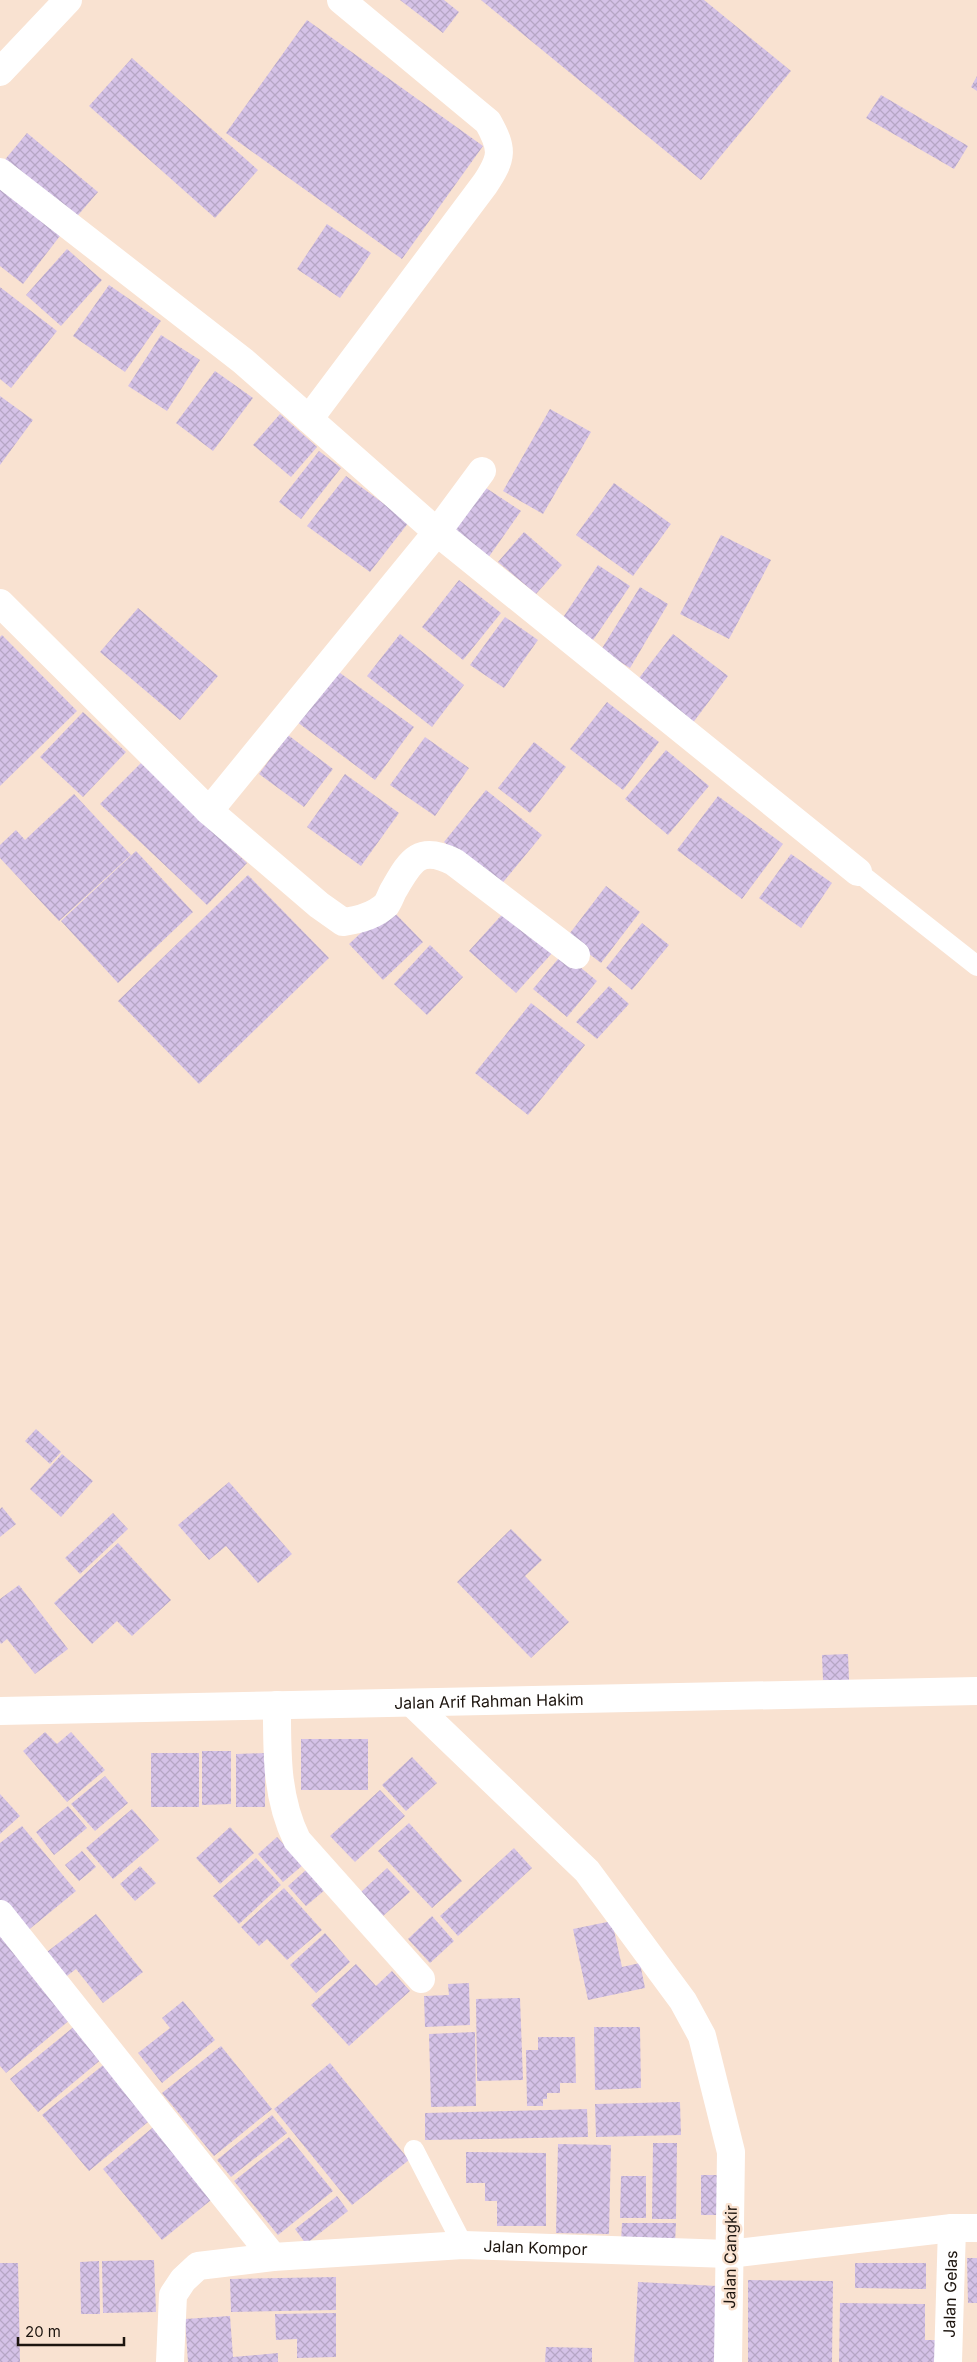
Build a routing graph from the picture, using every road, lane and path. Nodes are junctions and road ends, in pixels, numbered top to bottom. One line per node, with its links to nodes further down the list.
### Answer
1 (68, 0): 3 (street)
2 (341, 0): 5 (street)
3 (0, 72)
4 (0, 172): 5 (street)
5 (308, 419): 7 (street)
6 (482, 471): 7 (street)
7 (437, 532): 9 (street); 10 (street)
8 (0, 603): 9 (street)
9 (210, 812): 11 (street)
10 (858, 872): 12 (lane)
11 (576, 956)
12 (977, 966)
13 (977, 1691): 14 (street, Jalan Arif Rahman Hakim)
14 (412, 1702): 15 (street, Jalan Arif Rahman Hakim); 22 (street, Jalan Cangkir)
15 (277, 1706): 16 (street, Jalan Arif Rahman Hakim); 18 (street)
16 (0, 1711)
17 (0, 1914): 23 (street)
18 (421, 1979)
19 (414, 2150): 21 (lane)
20 (965, 2228): 22 (street, Jalan Kompor); 26 (street, Jalan Gelas)
21 (463, 2246): 22 (street, Jalan Kompor); 23 (street, Jalan Kompor)
22 (730, 2254): 25 (street, Jalan Cangkir)
23 (273, 2257): 24 (street, Jalan Kompor)
24 (170, 2362)
25 (728, 2362)
26 (948, 2362)

